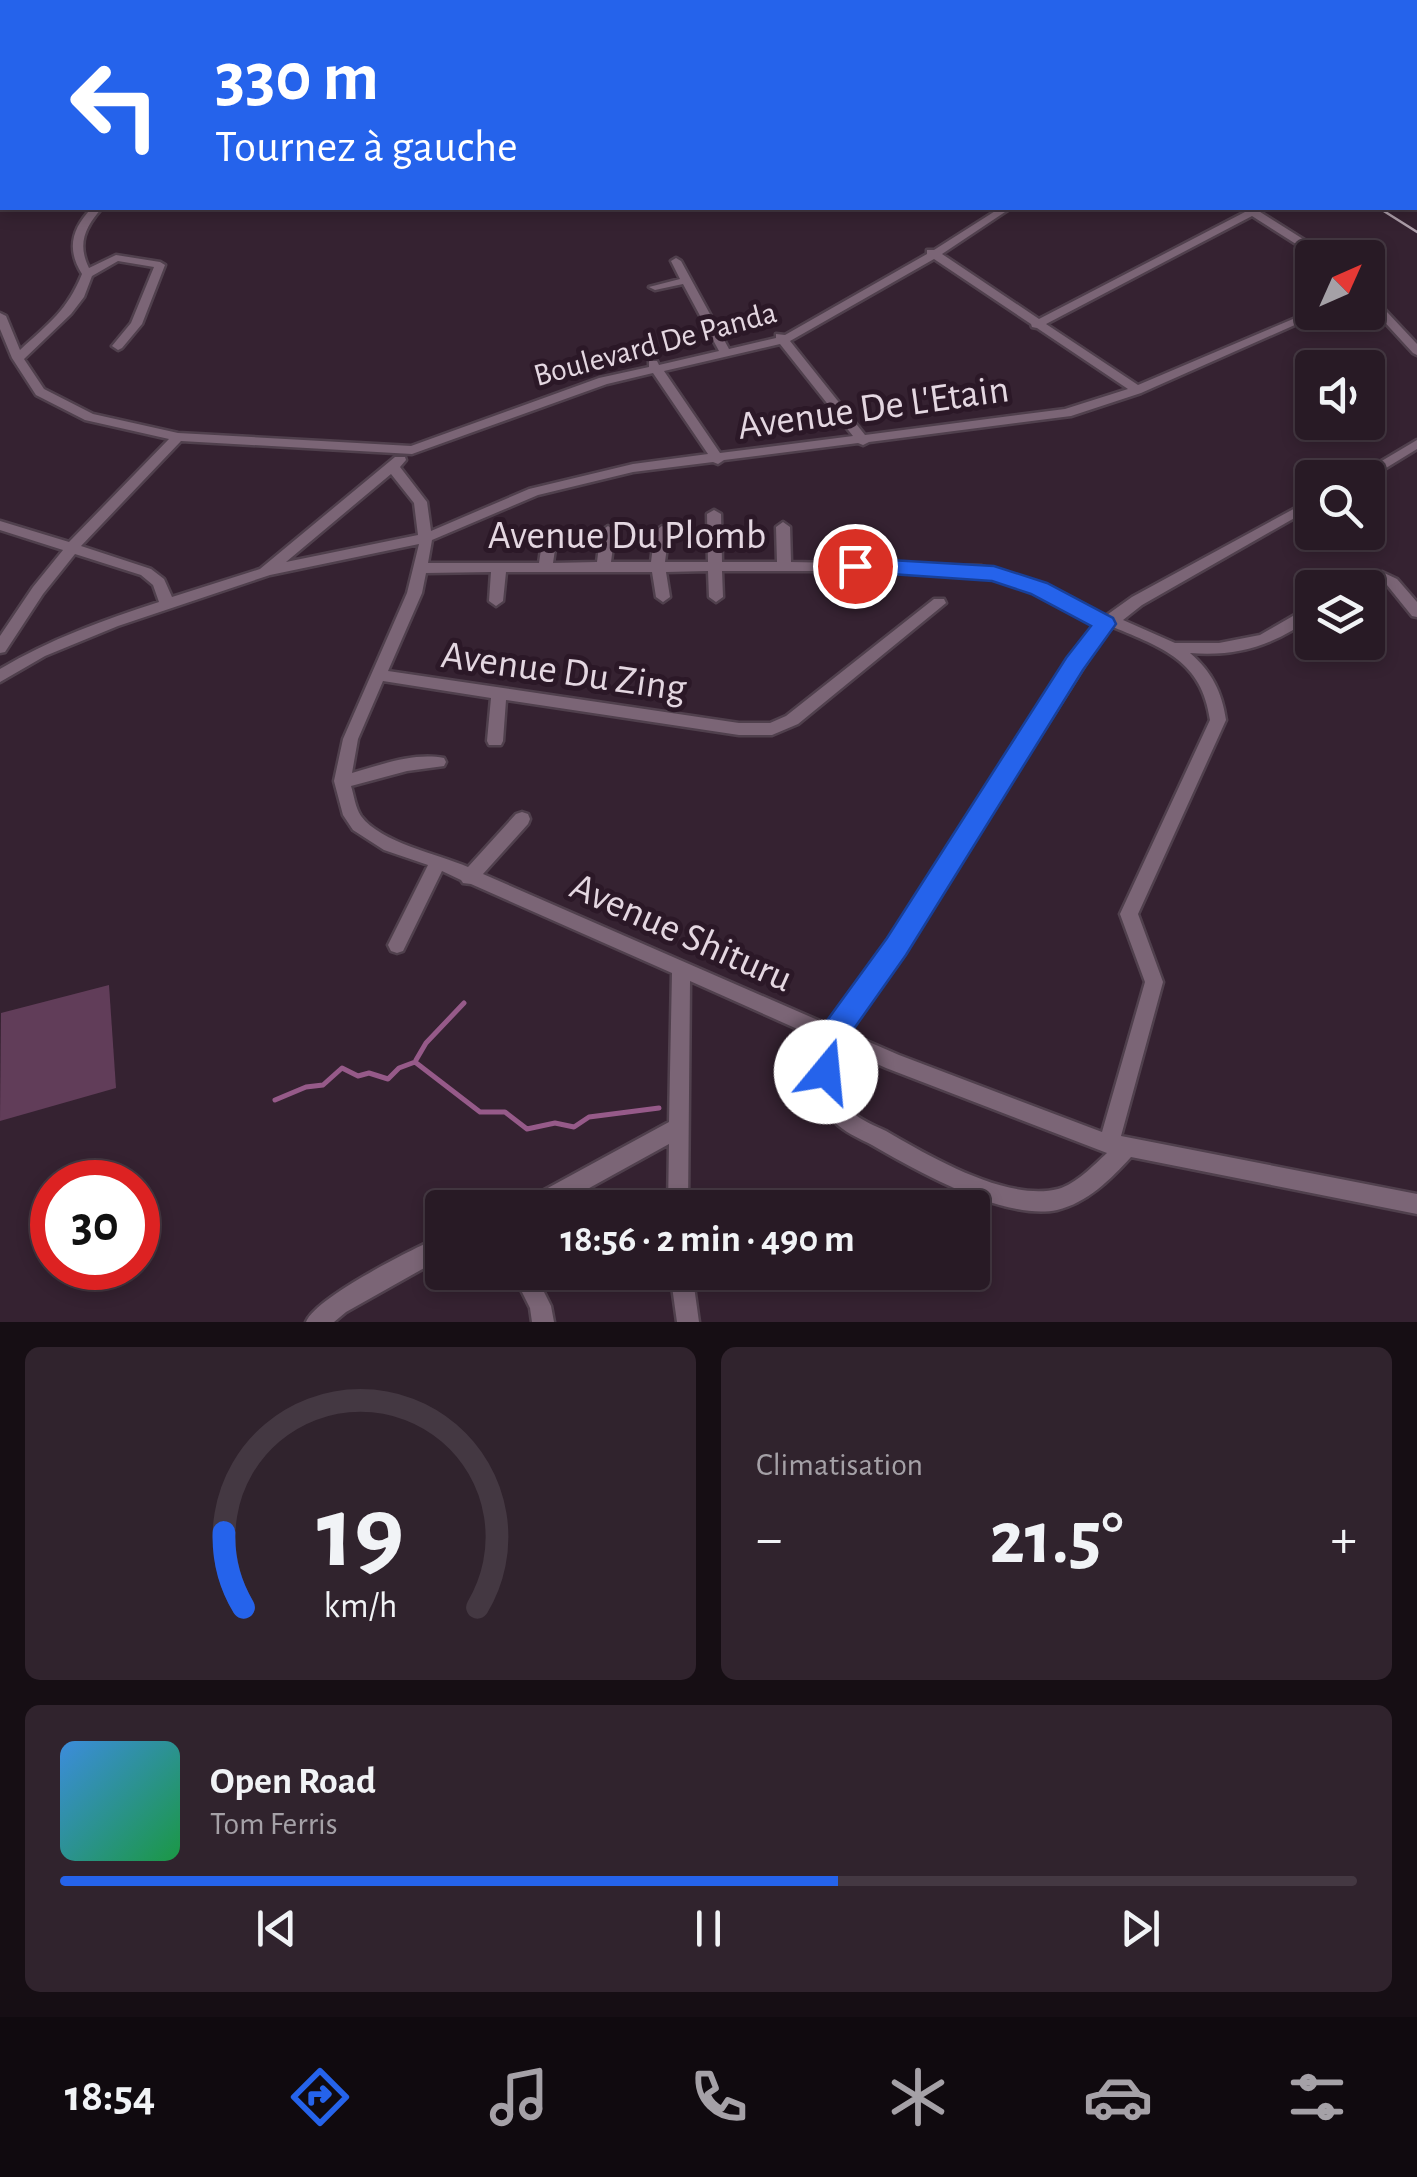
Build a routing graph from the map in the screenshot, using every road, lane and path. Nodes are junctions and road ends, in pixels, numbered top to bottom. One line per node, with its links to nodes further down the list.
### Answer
1 (95, 210): 8 (street)
2 (991, 210): 6 (street, Boulevard De Panda)
3 (1003, 210): 6 (street, Boulevard De Panda)
4 (1250, 210): 5 (street); 14 (street)
5 (1298, 240)
6 (931, 252): 14 (street); 15 (street, Boulevard De Panda)
7 (676, 261): 9 (street)
8 (87, 274): 16 (street); 19 (street)
9 (684, 280): 10 (street); 17 (street)
10 (655, 286)
11 (0, 316): 19 (street)
12 (1385, 317): 18 (street)
13 (1295, 322): 21 (street, Avenue De L'Etain)
14 (1036, 326): 21 (street)
15 (781, 337): 17 (street, Boulevard De Panda); 23 (street)
16 (118, 346)
17 (725, 350): 20 (street, Boulevard De Panda)
18 (1417, 352)
19 (18, 358): 22 (street)
20 (653, 364): 25 (street, Boulevard De Panda); 27 (street)
21 (1137, 390): 23 (street, Avenue De L'Etain)
22 (178, 437): 25 (street); 39 (street)
23 (864, 441): 27 (street, Avenue De L'Etain)
24 (1417, 444): 26 (street)
25 (412, 450): 30 (street, Boulevard De Panda)
26 (1402, 453): 28 (street); 29 (street)
27 (718, 460): 38 (street, Avenue De L'Etain)
28 (1417, 462)
29 (1385, 463)
30 (392, 466): 38 (street); 47 (street, Boulevard De Panda)
31 (1295, 513): 55 (street)
32 (714, 514): 43 (street)
33 (0, 525): 39 (street)
34 (782, 526): 44 (street)
35 (608, 531): 41 (street)
36 (662, 531): 42 (street)
37 (550, 536): 40 (street)
38 (428, 537): 46 (street); 47 (street, Avenue De L'Etain)
39 (72, 548): 52 (street); 58 (street)
40 (545, 566): 41 (street, Avenue Du Plomb); 45 (street, Avenue Du Plomb)
41 (604, 566): 42 (street, Avenue Du Plomb)
42 (658, 566): 43 (street, Avenue Du Plomb); 49 (street)
43 (714, 566): 44 (street, Avenue Du Plomb); 50 (street)
44 (784, 566): 55 (street, Avenue Du Plomb)
45 (499, 567): 46 (street, Avenue Du Plomb); 51 (street)
46 (422, 568): 59 (street)
47 (264, 572): 52 (street, Boulevard De Panda)
48 (1385, 578): 54 (street)
49 (663, 597)
50 (716, 598)
51 (496, 601)
52 (166, 602): 60 (street, Boulevard De Panda)
53 (939, 603): 61 (street, Avenue Du Zing)
54 (1417, 612)
55 (1107, 622): 57 (street, Avenue Du Plomb); 70 (street)
56 (1295, 622): 57 (street)
57 (1176, 647): 72 (street)
58 (0, 648)
59 (379, 675): 61 (street, Avenue Du Zing); 64 (street)
60 (0, 676)
61 (499, 693): 62 (street)
62 (495, 741)
63 (438, 762): 64 (street)
64 (344, 781): 66 (street, Avenue Shituru)
65 (522, 819): 67 (street)
66 (438, 862): 67 (street, Avenue Shituru); 68 (street)
67 (469, 878): 69 (street, Avenue Shituru)
68 (396, 945)
69 (681, 969): 70 (street, Avenue Shituru); 71 (street)
70 (833, 1035): 72 (street, Avenue Shituru); 72 (street)
71 (676, 1129): 73 (street); 74 (street)
72 (1118, 1146): 75 (street, Avenue Shituru)
73 (564, 1190)
74 (678, 1190)
75 (1417, 1204)
76 (425, 1257): 79 (street)
77 (532, 1290): 80 (street)
78 (684, 1290): 81 (street)
79 (317, 1322)
80 (544, 1322)
81 (688, 1322)

